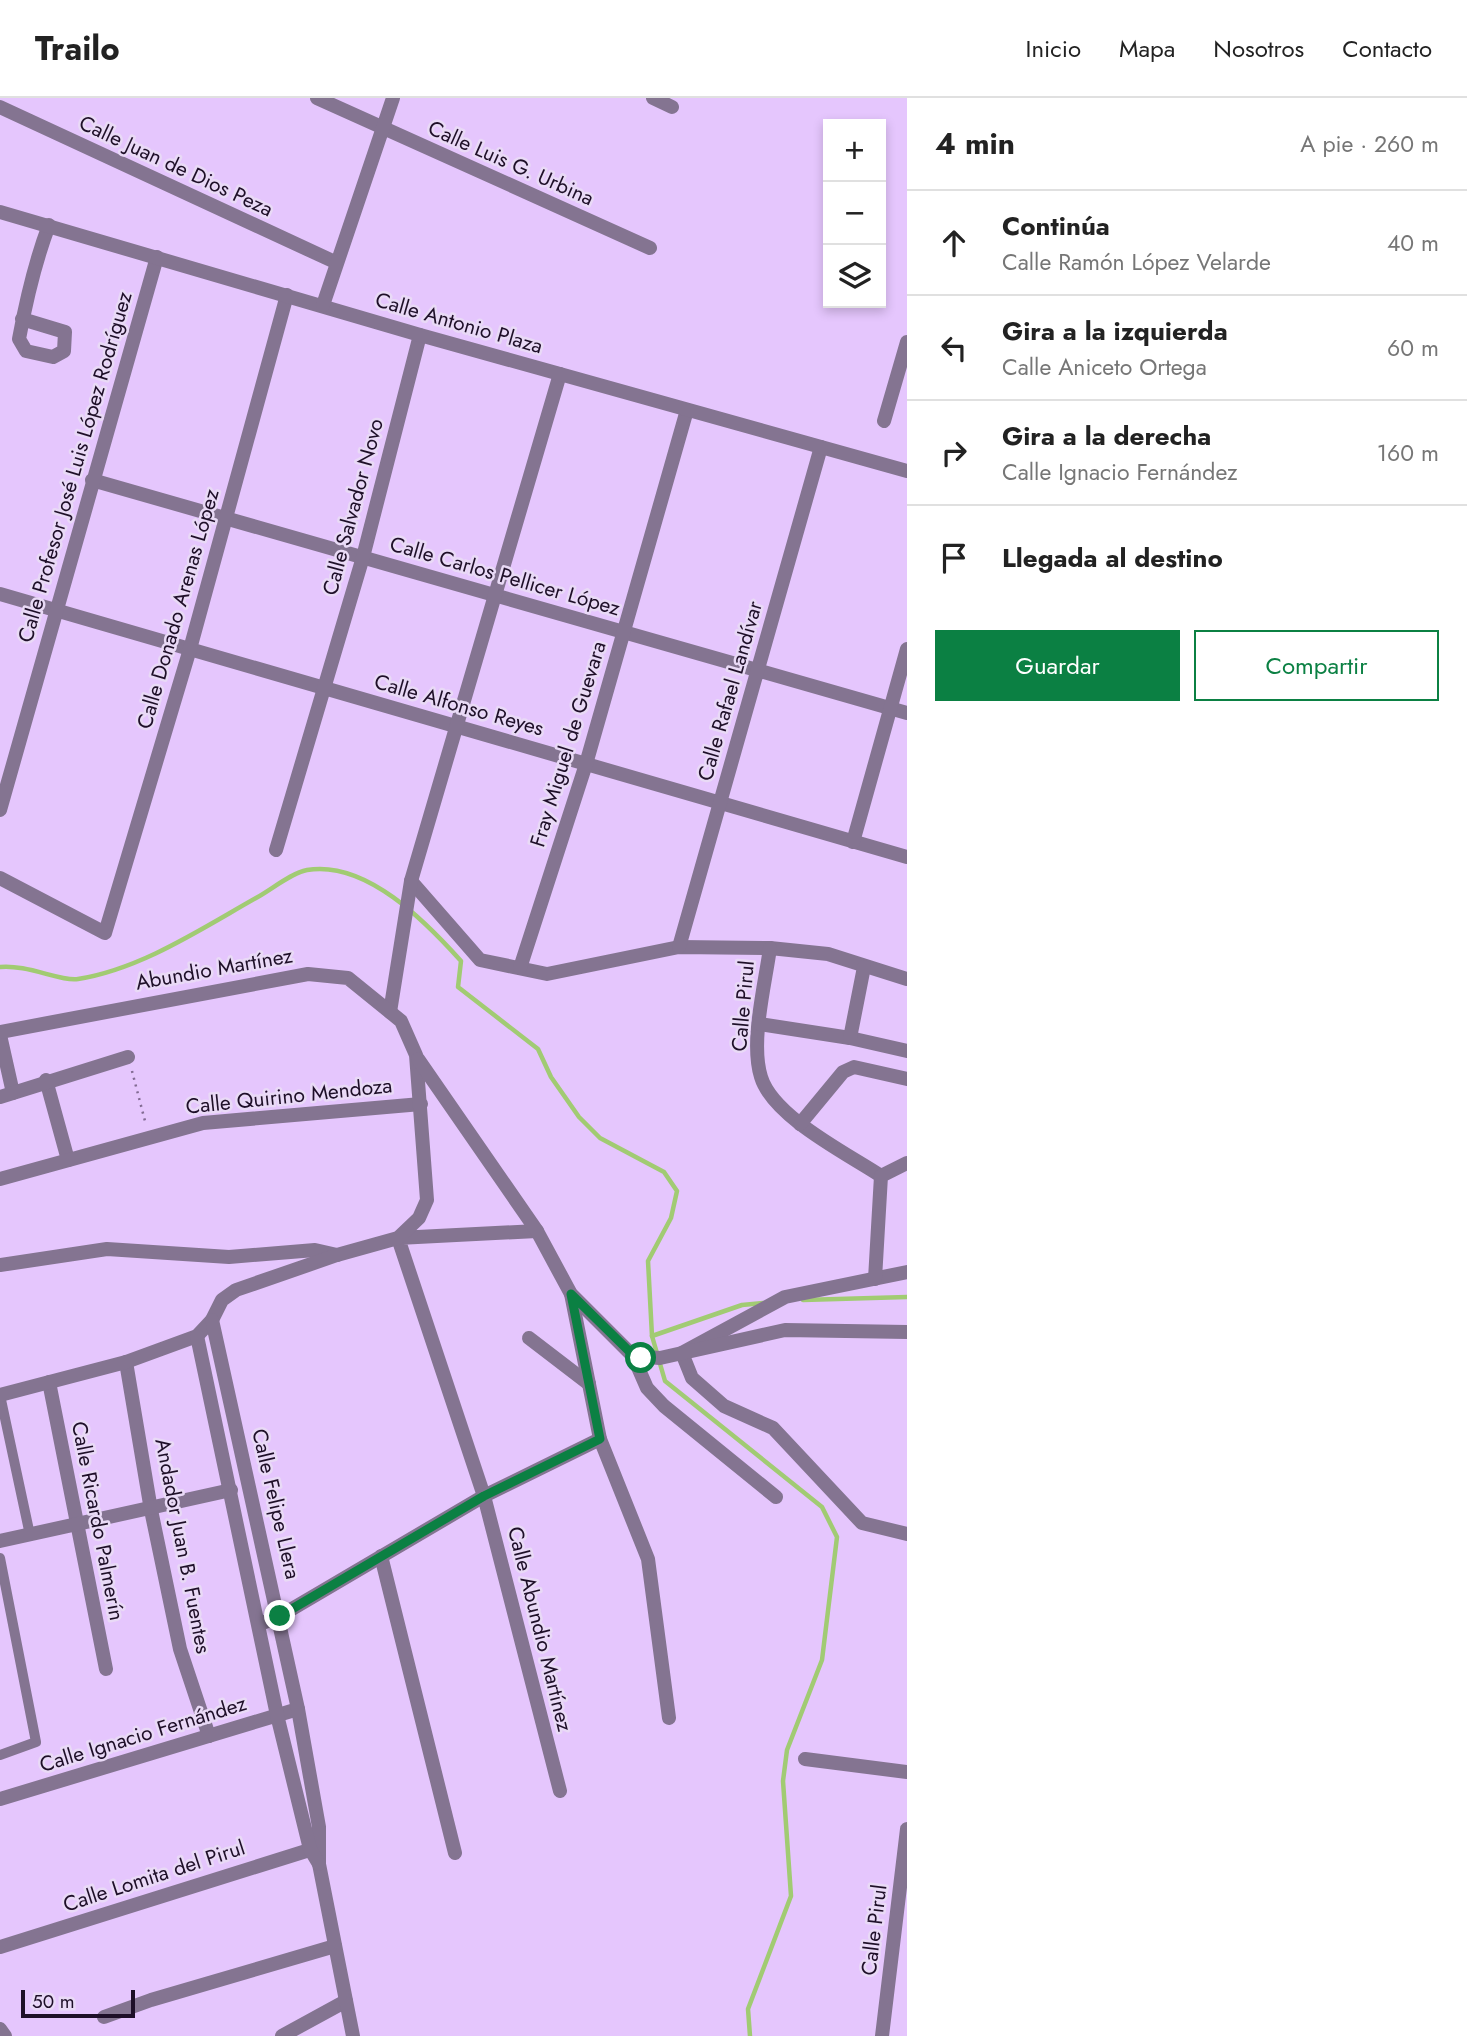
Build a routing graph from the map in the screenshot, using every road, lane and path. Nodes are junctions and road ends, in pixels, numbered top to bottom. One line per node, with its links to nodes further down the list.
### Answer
1 (317, 98): 6 (street, Calle Luis G. Urbina)
2 (393, 98): 6 (street)
3 (653, 98): 5 (street)
4 (0, 107): 11 (street, Calle Juan de Dios Peza)
5 (672, 107)
6 (383, 128): 9 (street, Calle Luis G. Urbina); 11 (street)
7 (0, 212): 8 (street, Calle Antonio Plaza)
8 (49, 225): 10 (street, Calle Antonio Plaza); 14 (street)
9 (650, 248)
10 (157, 257): 12 (street, Calle Antonio Plaza); 22 (street, Calle Profesor José Luis López Rodríguez)
11 (335, 262): 13 (street)
12 (287, 295): 13 (street, Calle Antonio Plaza); 23 (street, Calle Donado Arenas López)
13 (323, 305): 15 (street, Calle Antonio Plaza)
14 (22, 319)
15 (420, 335): 17 (street, Calle Antonio Plaza); 24 (street, Calle Salvador Novo)
16 (907, 342): 19 (street)
17 (560, 374): 18 (street, Calle Antonio Plaza); 26 (street)
18 (687, 410): 20 (street, Calle Antonio Plaza); 28 (street, Fray Miguel de Guevara)
19 (884, 421)
20 (821, 447): 21 (street, Calle Antonio Plaza); 31 (street, Calle Rafael Landívar)
21 (907, 471)
22 (92, 480): 23 (street, Calle Carlos Pellicer López); 27 (street, Calle Profesor José Luis López Rodríguez)
23 (225, 518): 24 (street, Calle Carlos Pellicer López); 29 (street, Calle Donado Arenas López)
24 (363, 557): 26 (street, Calle Carlos Pellicer López); 32 (street, Calle Salvador Novo)
25 (0, 594): 27 (street, Calle Alfonso Reyes)
26 (495, 595): 28 (street, Calle Carlos Pellicer López); 35 (street)
27 (55, 610): 29 (street, Calle Alfonso Reyes); 38 (street, Calle Profesor José Luis López Rodríguez)
28 (624, 632): 31 (street, Calle Carlos Pellicer López); 36 (street, Fray Miguel de Guevara)
29 (190, 649): 32 (street, Calle Alfonso Reyes); 42 (street, Calle Donado Arenas López)
30 (907, 649): 33 (street)
31 (758, 670): 33 (street, Calle Carlos Pellicer López); 37 (street, Calle Rafael Landívar)
32 (325, 688): 35 (street, Calle Alfonso Reyes); 40 (street, Calle Salvador Novo)
33 (890, 708): 34 (street, Calle Carlos Pellicer López); 39 (street)
34 (907, 713)
35 (456, 726): 36 (street, Calle Alfonso Reyes); 43 (street)
36 (586, 764): 37 (street, Calle Alfonso Reyes); 47 (street, Fray Miguel de Guevara)
37 (720, 803): 39 (street, Calle Alfonso Reyes); 44 (street, Calle Rafael Landívar)
38 (0, 810)
39 (853, 842): 41 (street, Calle Alfonso Reyes)
40 (276, 850)
41 (907, 857)
42 (0, 878)
43 (410, 884): 47 (street); 49 (street)
44 (679, 947): 45 (street); 47 (street)
45 (770, 948): 46 (street); 50 (street, Calle Pirul)
46 (864, 967): 48 (street); 52 (street)
47 (520, 968)
48 (907, 979)
49 (390, 1012): 51 (street, Abundio Martínez); 54 (street, Abundio Martínez)
50 (760, 1027): 52 (street); 60 (street, Calle Pirul)
51 (0, 1033): 58 (street)
52 (850, 1038): 53 (street)
53 (907, 1051)
54 (416, 1055): 59 (street, Abundio Martínez); 66 (street)
55 (128, 1057): 57 (street); 61 (path)
56 (907, 1079): 60 (street)
57 (46, 1080): 58 (street); 62 (street)
58 (6, 1095)
59 (421, 1104): 61 (street, Calle Quirino Mendoza); 67 (street, Abundio Martínez)
60 (800, 1124): 64 (street, Calle Pirul)
61 (149, 1137): 62 (street, Calle Quirino Mendoza)
62 (68, 1160): 65 (street, Calle Quirino Mendoza)
63 (907, 1163): 64 (street)
64 (881, 1176): 71 (street)
65 (0, 1179)
66 (537, 1231): 67 (street); 72 (street)
67 (398, 1238): 68 (street); 85 (street, Calle Abundio Martínez)
68 (337, 1255): 69 (street); 73 (street)
69 (0, 1265)
70 (907, 1272): 71 (street)
71 (875, 1279): 77 (street)
72 (571, 1294): 78 (street); 81 (street)
73 (212, 1320): 75 (street); 94 (street, Calle Felipe Llera)
74 (907, 1332): 77 (street)
75 (197, 1336): 79 (street); 84 (street, Calle Felipe Llera)
76 (529, 1338): 81 (street)
77 (682, 1353): 78 (street); 89 (street)
78 (637, 1357): 86 (street)
79 (126, 1362): 80 (street); 87 (street, Andador Juan B. Fuentes)
80 (49, 1382): 82 (street); 88 (street, Calle Ricardo Palmerín)
81 (589, 1384): 83 (street)
82 (0, 1395): 90 (street)
83 (600, 1439): 85 (street); 99 (street)
84 (231, 1490): 87 (street); 95 (street, Calle Felipe Llera)
85 (484, 1496): 92 (street); 104 (street, Calle Abundio Martínez)
86 (776, 1497)
87 (151, 1510): 88 (street); 100 (street, Andador Juan B. Fuentes)
88 (76, 1526): 90 (street); 96 (street, Calle Ricardo Palmerín)
89 (907, 1534)
90 (30, 1535): 91 (street)
91 (0, 1542)
92 (381, 1556): 94 (street); 108 (street)
93 (0, 1558): 101 (street)
94 (280, 1616): 95 (street); 97 (street, Calle Felipe Llera)
95 (260, 1625): 98 (street, Calle Felipe Llera)
96 (106, 1669)
97 (298, 1709): 98 (street, Calle Ignacio Fernández); 107 (street, Calle Felipe Llera)
98 (278, 1715): 100 (street, Calle Ignacio Fernández); 107 (street, Calle Felipe Llera)
99 (669, 1718)
100 (209, 1736): 105 (street, Calle Ignacio Fernández)
101 (0, 1755)
102 (805, 1759): 103 (street)
103 (907, 1772)
104 (560, 1791)
105 (0, 1799)
106 (907, 1829): 117 (street, Calle Pirul)
107 (315, 1848): 109 (street, Calle Felipe Llera); 110 (street, Calle Lomita del Pirul)
108 (455, 1853)
109 (335, 1946): 111 (street, Calle Felipe Llera); 112 (street)
110 (0, 1947)
111 (346, 2001): 115 (street); 116 (street, Calle Felipe Llera)
112 (104, 2017)
113 (0, 2029): 114 (street)
114 (5, 2036)
115 (282, 2036)
116 (353, 2036)
117 (882, 2036)

